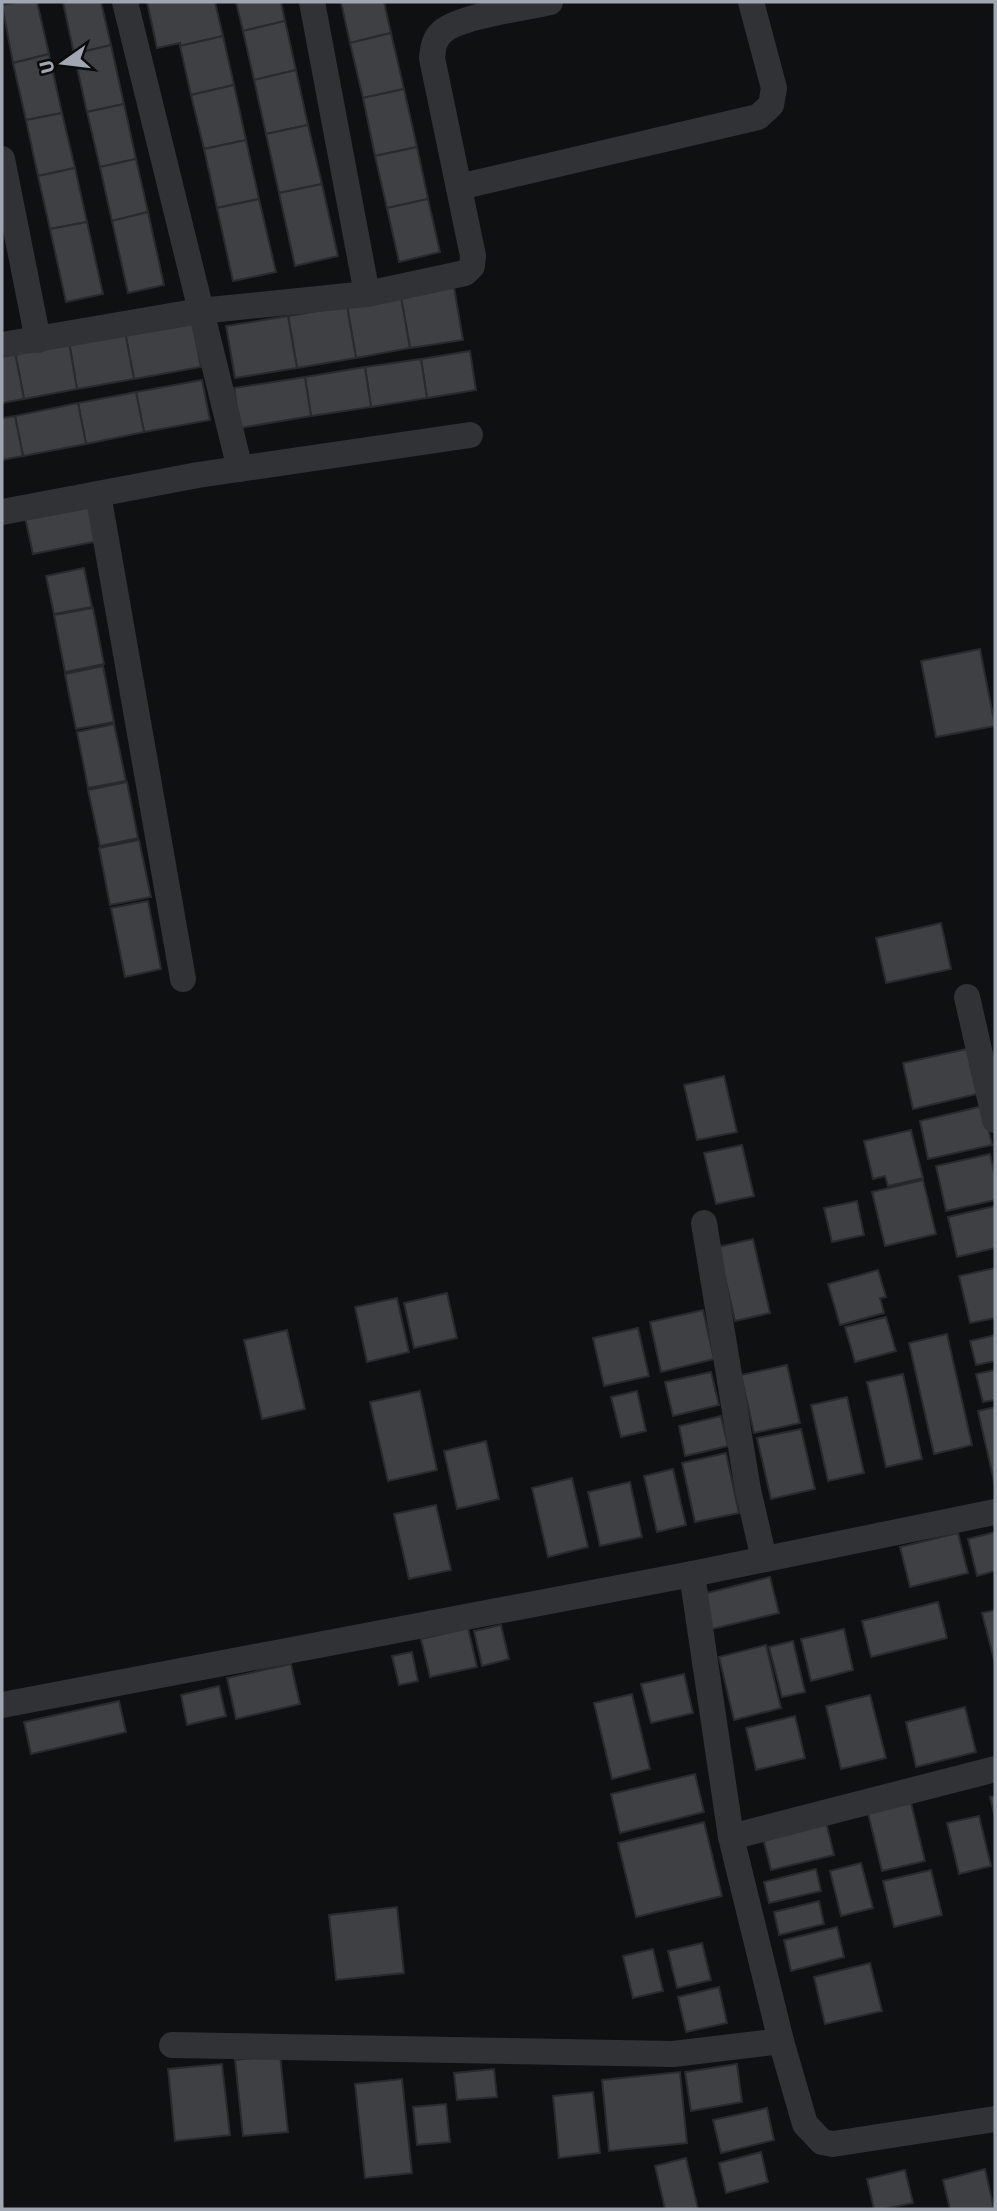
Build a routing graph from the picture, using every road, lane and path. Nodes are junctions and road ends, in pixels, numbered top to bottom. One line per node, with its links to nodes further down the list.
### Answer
1 (125, 2): 8 (street)
2 (312, 2): 7 (street)
3 (550, 2): 6 (street)
4 (751, 2): 6 (street)
5 (2, 159): 9 (street)
6 (459, 187): 7 (street)
7 (367, 294): 8 (street)
8 (200, 311): 9 (street); 12 (street)
9 (38, 340): 10 (street)
10 (2, 345)
11 (470, 435): 12 (street)
12 (240, 469): 13 (street)
13 (98, 494): 14 (street); 15 (street)
14 (2, 512)
15 (183, 979)
16 (967, 997): 17 (street)
17 (995, 1120)
18 (704, 1223): 20 (street)
19 (995, 1512): 20 (street)
20 (764, 1559): 21 (street)
21 (692, 1574): 22 (street); 24 (street)
22 (2, 1705)
23 (995, 1769): 24 (street)
24 (731, 1837): 25 (street)
25 (781, 2041): 26 (street); 27 (street)
26 (172, 2045)
27 (995, 2119)

